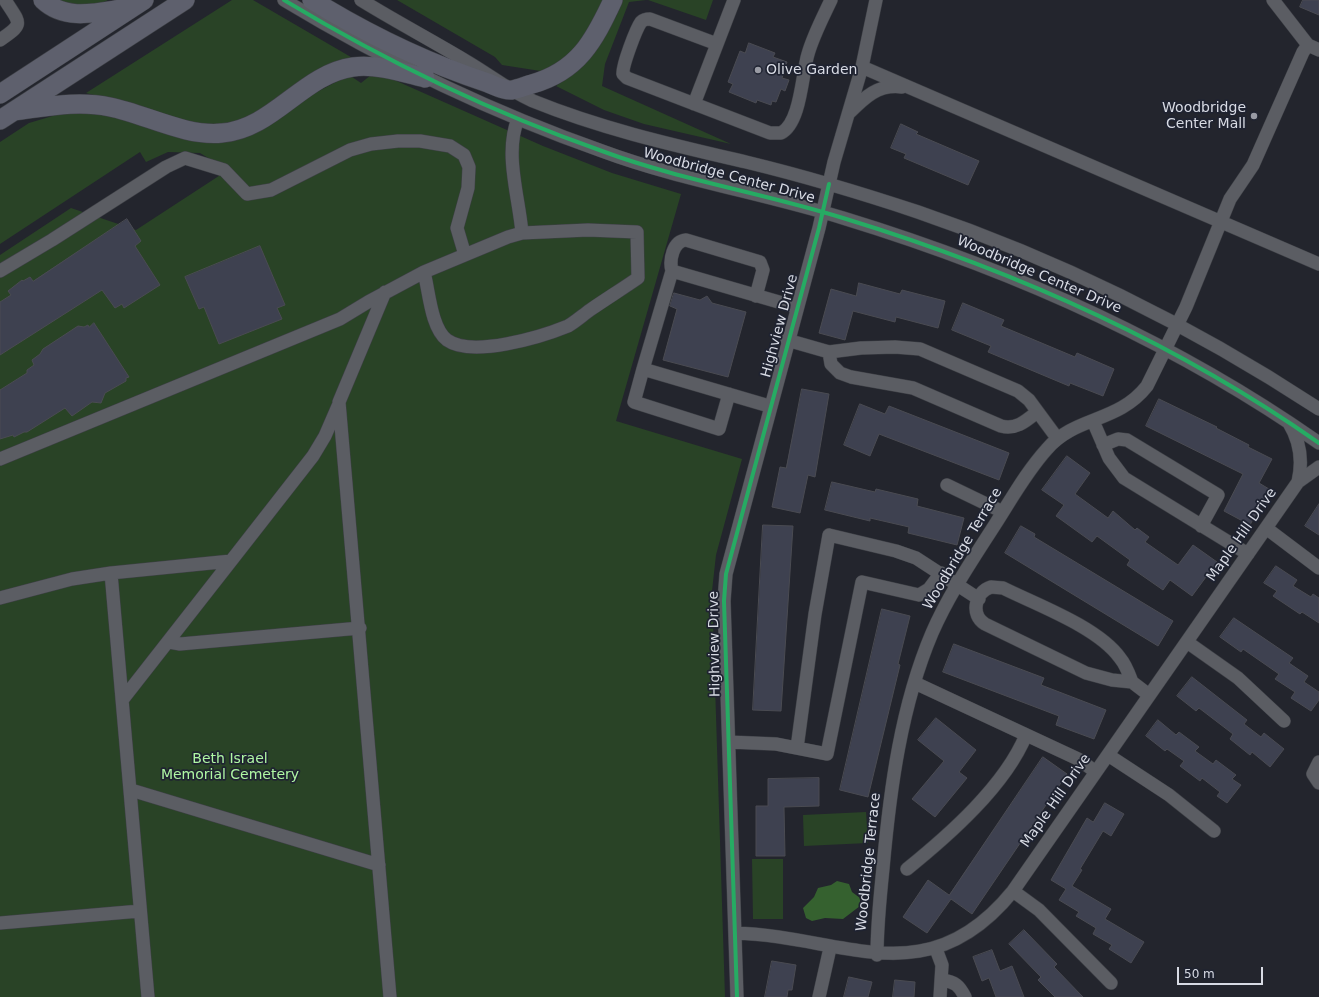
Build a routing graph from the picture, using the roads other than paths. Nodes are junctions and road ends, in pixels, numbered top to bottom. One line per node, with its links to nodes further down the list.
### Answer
1 (5, 0): 13 (street)
2 (43, 0): 12 (highway)
3 (185, 0): 24 (highway)
4 (284, 0): 17 (street, Woodbridge Center Drive)
5 (312, 0): 19 (highway)
6 (361, 0): 19 (street, Woodbridge Center Drive)
7 (613, 0): 19 (highway)
8 (734, 0): 14 (street)
9 (831, 0): 21 (street)
10 (876, 0): 16 (street, Highview Drive)
11 (1273, 0): 15 (street)
12 (138, 4): 20 (highway)
13 (0, 40)
14 (717, 44): 21 (street); 21 (street)
15 (1314, 47): 28 (street, Woodbridge Terrace)
16 (862, 67): 18 (street); 23 (street, Highview Drive)
17 (425, 78): 22 (street, Woodbridge Center Drive); 24 (highway)
18 (915, 90): 23 (street); 28 (street)
19 (510, 91): 22 (street); 26 (street, Woodbridge Center Drive)
20 (0, 94)
21 (694, 104)
22 (501, 112): 25 (street, Woodbridge Center Drive)
23 (848, 114): 26 (street, Highview Drive)
24 (7, 116)
25 (518, 119): 27 (street, Woodbridge Center Drive); 29 (street)
26 (828, 184): 27 (street, Highview Drive); 38 (street, Woodbridge Center Drive)
27 (822, 212): 37 (street, Highview Drive); 40 (street, Woodbridge Center Drive)
28 (1221, 222): 31 (street); 38 (street, Woodbridge Terrace)
29 (522, 233): 30 (street); 34 (street)
30 (465, 255): 32 (street); 34 (street)
31 (1319, 264)
32 (0, 271)
33 (672, 271): 36 (street); 36 (street); 42 (street)
34 (424, 272): 35 (street)
35 (385, 292): 44 (street); 53 (street)
36 (756, 296): 37 (street)
37 (796, 307): 39 (street, Highview Drive)
38 (1178, 324): 40 (street, Woodbridge Terrace); 46 (street, Woodbridge Center Drive)
39 (787, 340): 41 (street); 45 (street, Highview Drive)
40 (1166, 350): 48 (street, Woodbridge Terrace); 49 (street, Woodbridge Center Drive)
41 (829, 352): 47 (street); 47 (street)
42 (643, 369): 43 (street); 43 (street)
43 (729, 394): 45 (street)
44 (339, 402): 61 (street); 68 (street)
45 (769, 406): 77 (street, Highview Drive)
46 (1319, 409)
47 (1037, 412): 50 (street)
48 (1093, 422): 50 (street, Woodbridge Terrace); 52 (street)
49 (1288, 422): 51 (street, Woodbridge Center Drive); 55 (street, Maple Hill Drive)
50 (1057, 438): 57 (street, Woodbridge Terrace)
51 (1319, 443)
52 (1103, 445): 58 (street); 58 (street)
53 (0, 459)
54 (1319, 467): 55 (street, Maple Hill Drive)
55 (1298, 482): 59 (street, Maple Hill Drive)
56 (947, 485): 57 (street)
57 (1003, 512): 65 (street, Woodbridge Terrace)
58 (1201, 526): 60 (street)
59 (1266, 528): 60 (street, Maple Hill Drive); 62 (street)
60 (1248, 554): 70 (street, Maple Hill Drive)
61 (231, 561): 63 (street); 69 (street)
62 (1319, 568)
63 (111, 573): 66 (street); 74 (street)
64 (941, 573): 65 (street); 78 (street); 78 (street)
65 (957, 585): 67 (street); 72 (street, Woodbridge Terrace)
66 (0, 598)
67 (979, 599): 71 (street); 71 (street)
68 (360, 628): 69 (street); 85 (street)
69 (169, 642): 74 (street)
70 (1187, 642): 73 (street, Maple Hill Drive); 75 (street)
71 (1132, 682): 73 (street)
72 (915, 683): 76 (street); 93 (street, Woodbridge Terrace)
73 (1150, 695): 79 (street, Maple Hill Drive)
74 (123, 699): 83 (street)
75 (1284, 721)
76 (1026, 735): 81 (street); 86 (street)
77 (729, 742): 78 (street); 90 (street, Highview Drive)
78 (797, 748)
79 (1108, 755): 81 (street, Maple Hill Drive); 84 (street)
80 (1319, 762): 82 (street)
81 (1096, 772): 87 (street, Maple Hill Drive)
82 (1319, 783)
83 (131, 790): 85 (street); 88 (street)
84 (1214, 831)
85 (379, 865): 97 (street)
86 (907, 870)
87 (1013, 891): 92 (street, Maple Hill Drive); 95 (street)
88 (140, 911): 89 (street); 96 (street)
89 (0, 924)
90 (735, 933): 91 (street, Maple Hill Drive); 98 (street, Highview Drive)
91 (830, 948): 93 (street, Maple Hill Drive); 99 (street)
92 (936, 949): 93 (street, Maple Hill Drive); 94 (street)
93 (876, 955)
94 (942, 980): 100 (street); 101 (street)
95 (1111, 984)
96 (148, 997)
97 (390, 997)
98 (737, 997)
99 (819, 997)
100 (940, 997)
101 (965, 997)

